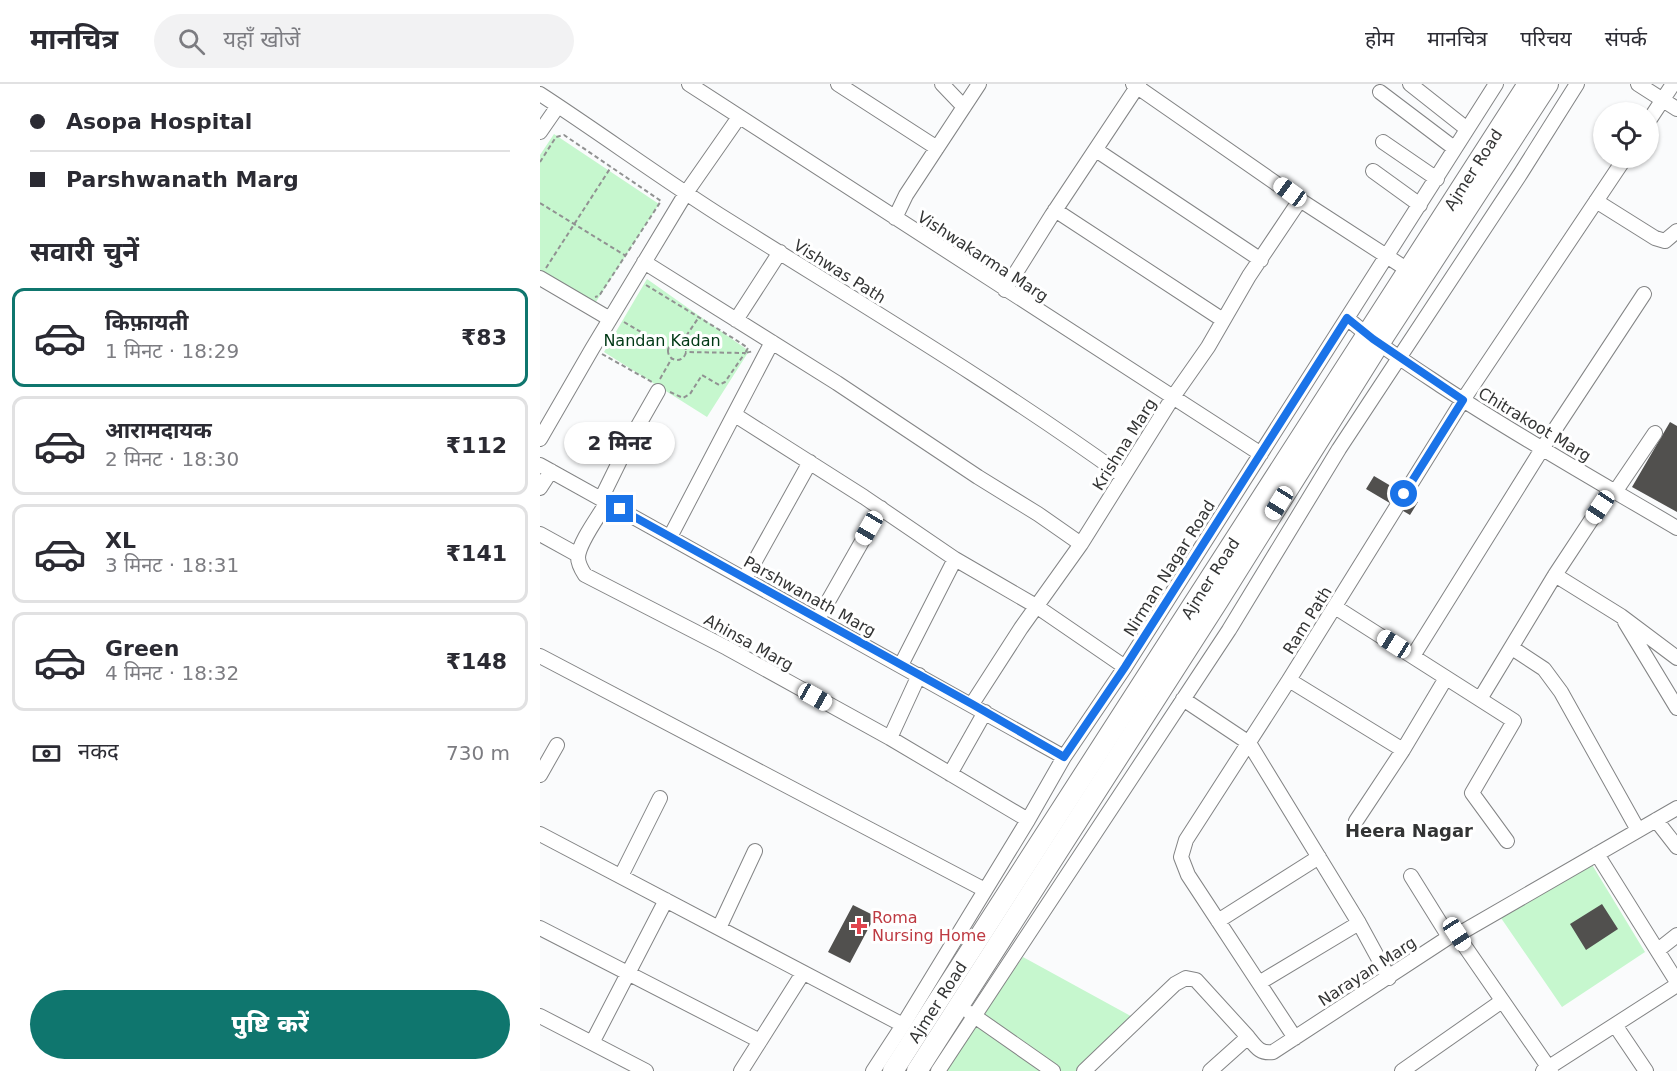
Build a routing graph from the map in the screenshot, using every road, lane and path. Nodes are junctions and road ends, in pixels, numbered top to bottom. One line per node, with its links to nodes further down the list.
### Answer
1 (689, 84): 20 (street, Vishwakarma Marg)
2 (838, 84): 24 (street)
3 (942, 84): 18 (street)
4 (979, 84): 18 (street)
5 (1410, 84): 21 (street)
6 (1528, 84): 47 (highway, Ajmer Road)
7 (1548, 84): 58 (highway, Ajmer Road)
8 (1577, 84): 65 (street)
9 (1638, 84): 15 (street)
10 (1673, 84): 15 (street)
11 (1136, 85): 26 (street); 33 (street)
12 (1490, 86): 21 (street, Nirman Nagar Road)
13 (1380, 92): 25 (street)
14 (540, 94): 16 (street, Vishwas Path)
15 (1663, 100): 17 (street); 19 (street)
16 (558, 106): 22 (street); 32 (street, Vishwas Path)
17 (1659, 106)
18 (964, 107): 24 (street)
19 (1677, 109)
20 (739, 117): 32 (street); 38 (street, Vishwakarma Marg)
21 (1467, 129): 25 (street, Nirman Nagar Road)
22 (540, 132)
23 (1383, 142): 31 (street)
24 (936, 148): 38 (street)
25 (1454, 148): 31 (street, Nirman Nagar Road)
26 (1096, 150): 37 (street); 44 (street)
27 (540, 162): 28 (path)
28 (611, 167): 39 (path); 42 (path)
29 (1618, 168): 34 (street, Ram Path)
30 (1373, 171): 36 (street)
31 (1437, 179): 36 (street, Nirman Nagar Road)
32 (686, 193): 41 (street, Vishwas Path); 45 (street)
33 (1300, 200): 43 (street); 44 (street, Krishna Marg)
34 (1596, 201): 40 (street); 69 (street, Ram Path)
35 (540, 203): 39 (path)
36 (1419, 205): 43 (street, Nirman Nagar Road)
37 (1055, 210): 50 (street); 57 (street)
38 (895, 218): 50 (street, Vishwakarma Marg)
39 (574, 224): 42 (path); 46 (path)
40 (1677, 231)
41 (780, 252): 56 (street); 77 (street, Vishwas Path)
42 (626, 256): 52 (path)
43 (1386, 256): 47 (street); 54 (street, Nirman Nagar Road)
44 (1261, 260): 57 (street, Krishna Marg)
45 (644, 262): 55 (street); 56 (street)
46 (540, 264)
47 (1408, 270): 58 (highway, Ajmer Road)
48 (540, 278): 55 (street)
49 (645, 284): 53 (path)
50 (1005, 290): 68 (street, Vishwakarma Marg)
51 (1644, 294): 73 (street)
52 (591, 297)
53 (699, 317): 59 (path); 64 (path)
54 (1347, 318): 58 (street, Chitrakoot Marg); 74 (street, Nirman Nagar Road)
55 (616, 320): 61 (path); 72 (street)
56 (736, 320): 60 (street)
57 (1223, 320): 68 (street, Krishna Marg)
58 (1373, 339): 65 (street, Chitrakoot Marg); 144 (highway, Ajmer Road); 158 (highway, Ajmer Road)
59 (681, 343): 61 (path); 62 (path)
60 (772, 344): 64 (path); 70 (street); 85 (street)
61 (668, 348): 66 (path)
62 (685, 352): 64 (path); 66 (path)
63 (601, 353): 66 (path)
64 (745, 353): 67 (path)
65 (1399, 357): 69 (street, Chitrakoot Marg); 103 (street)
66 (672, 358)
67 (661, 390): 80 (street)
68 (1173, 397): 74 (street, Vishwakarma Marg); 77 (street, Krishna Marg)
69 (1463, 400): 73 (street, Chitrakoot Marg); 91 (street, Ram Path)
70 (735, 415): 75 (street); 84 (street)
71 (1655, 433): 79 (street)
72 (540, 439)
73 (1542, 449): 79 (street, Chitrakoot Marg); 96 (street)
74 (1261, 454): 99 (street, Nirman Nagar Road)
75 (810, 462): 81 (street); 89 (street)
76 (546, 468): 78 (street); 80 (street, Parshwanath Marg)
77 (1123, 476): 85 (street, Krishna Marg)
78 (540, 488)
79 (1613, 491): 82 (street, Chitrakoot Marg); 88 (street)
80 (604, 500): 84 (street, Parshwanath Marg); 86 (street)
81 (881, 508): 87 (street); 93 (street)
82 (1677, 528)
83 (540, 534): 86 (street)
84 (670, 537): 89 (street, Parshwanath Marg)
85 (1080, 544): 90 (street, Krishna Marg)
86 (578, 555): 108 (street, Ahinsa Marg)
87 (955, 559): 90 (street); 98 (street)
88 (1555, 575): 92 (street); 94 (street)
89 (746, 579): 93 (street, Parshwanath Marg)
90 (1036, 606): 99 (street); 105 (street, Krishna Marg)
91 (1335, 607): 96 (street); 102 (street, Ram Path)
92 (1621, 616): 97 (street); 106 (street)
93 (818, 619): 98 (street, Parshwanath Marg)
94 (1512, 648): 104 (street); 120 (street)
95 (540, 656): 129 (street)
96 (1413, 656): 101 (street)
97 (1677, 658)
98 (901, 665): 100 (street, Parshwanath Marg)
99 (1125, 667): 112 (street, Nirman Nagar Road)
100 (919, 675): 105 (street, Parshwanath Marg); 108 (street)
101 (1446, 678): 104 (street); 111 (street)
102 (1289, 680): 109 (street, Ram Path); 111 (street)
103 (1183, 699): 109 (street); 146 (street)
104 (1480, 699): 122 (street)
105 (972, 704): 107 (street, Parshwanath Marg)
106 (1677, 708)
107 (985, 712): 112 (street, Parshwanath Marg); 113 (street)
108 (890, 738): 113 (street, Ahinsa Marg)
109 (1249, 743): 126 (street); 131 (street, Ram Path)
110 (557, 745): 114 (street)
111 (1403, 750): 119 (street)
112 (1064, 757): 117 (street, Nirman Nagar Road)
113 (950, 774): 117 (street, Ahinsa Marg)
114 (540, 775)
115 (660, 798): 127 (street)
116 (1677, 808): 118 (street, Narayan Marg)
117 (1028, 820): 129 (street, Nirman Nagar Road)
118 (1656, 820): 120 (street, Narayan Marg); 123 (street)
119 (1356, 821)
120 (1638, 830): 125 (street, Narayan Marg)
121 (540, 834): 127 (street)
122 (1508, 841)
123 (1677, 847)
124 (755, 851): 133 (street)
125 (1597, 854): 136 (street, Narayan Marg); 137 (street)
126 (1319, 857): 131 (street); 132 (street)
127 (621, 876): 130 (street)
128 (1411, 876): 136 (street)
129 (985, 890): 147 (street, Nirman Nagar Road)
130 (666, 900): 133 (street); 138 (street)
131 (1218, 921): 141 (street)
132 (1359, 922): 140 (street); 141 (street)
133 (719, 928): 139 (street)
134 (542, 933): 138 (street)
135 (1677, 935): 137 (street)
136 (1453, 936): 140 (street, Narayan Marg); 143 (street)
137 (1658, 950): 142 (street)
138 (628, 973): 151 (street); 152 (street)
139 (803, 973): 147 (street); 151 (street)
140 (1389, 978): 150 (street, Narayan Marg)
141 (1259, 983): 150 (street)
142 (1677, 983): 148 (street)
143 (1502, 1001): 154 (street); 163 (street)
144 (960, 1004): 146 (street); 159 (highway, Ajmer Road)
145 (540, 1016): 152 (street)
146 (975, 1018): 160 (street); 161 (street)
147 (903, 1025): 157 (street, Nirman Nagar Road)
148 (1615, 1025): 154 (street); 164 (street)
149 (1248, 1037): 150 (street, Narayan Marg); 153 (street); 162 (street)
150 (1295, 1038)
151 (760, 1041): 156 (street)
152 (592, 1043): 155 (street)
153 (1217, 1069)
154 (1548, 1070)
155 (646, 1071)
156 (741, 1071)
157 (873, 1071)
158 (893, 1071)
159 (917, 1071)
160 (938, 1071)
161 (1053, 1071)
162 (1084, 1071)
163 (1402, 1071)
164 (1646, 1071)

